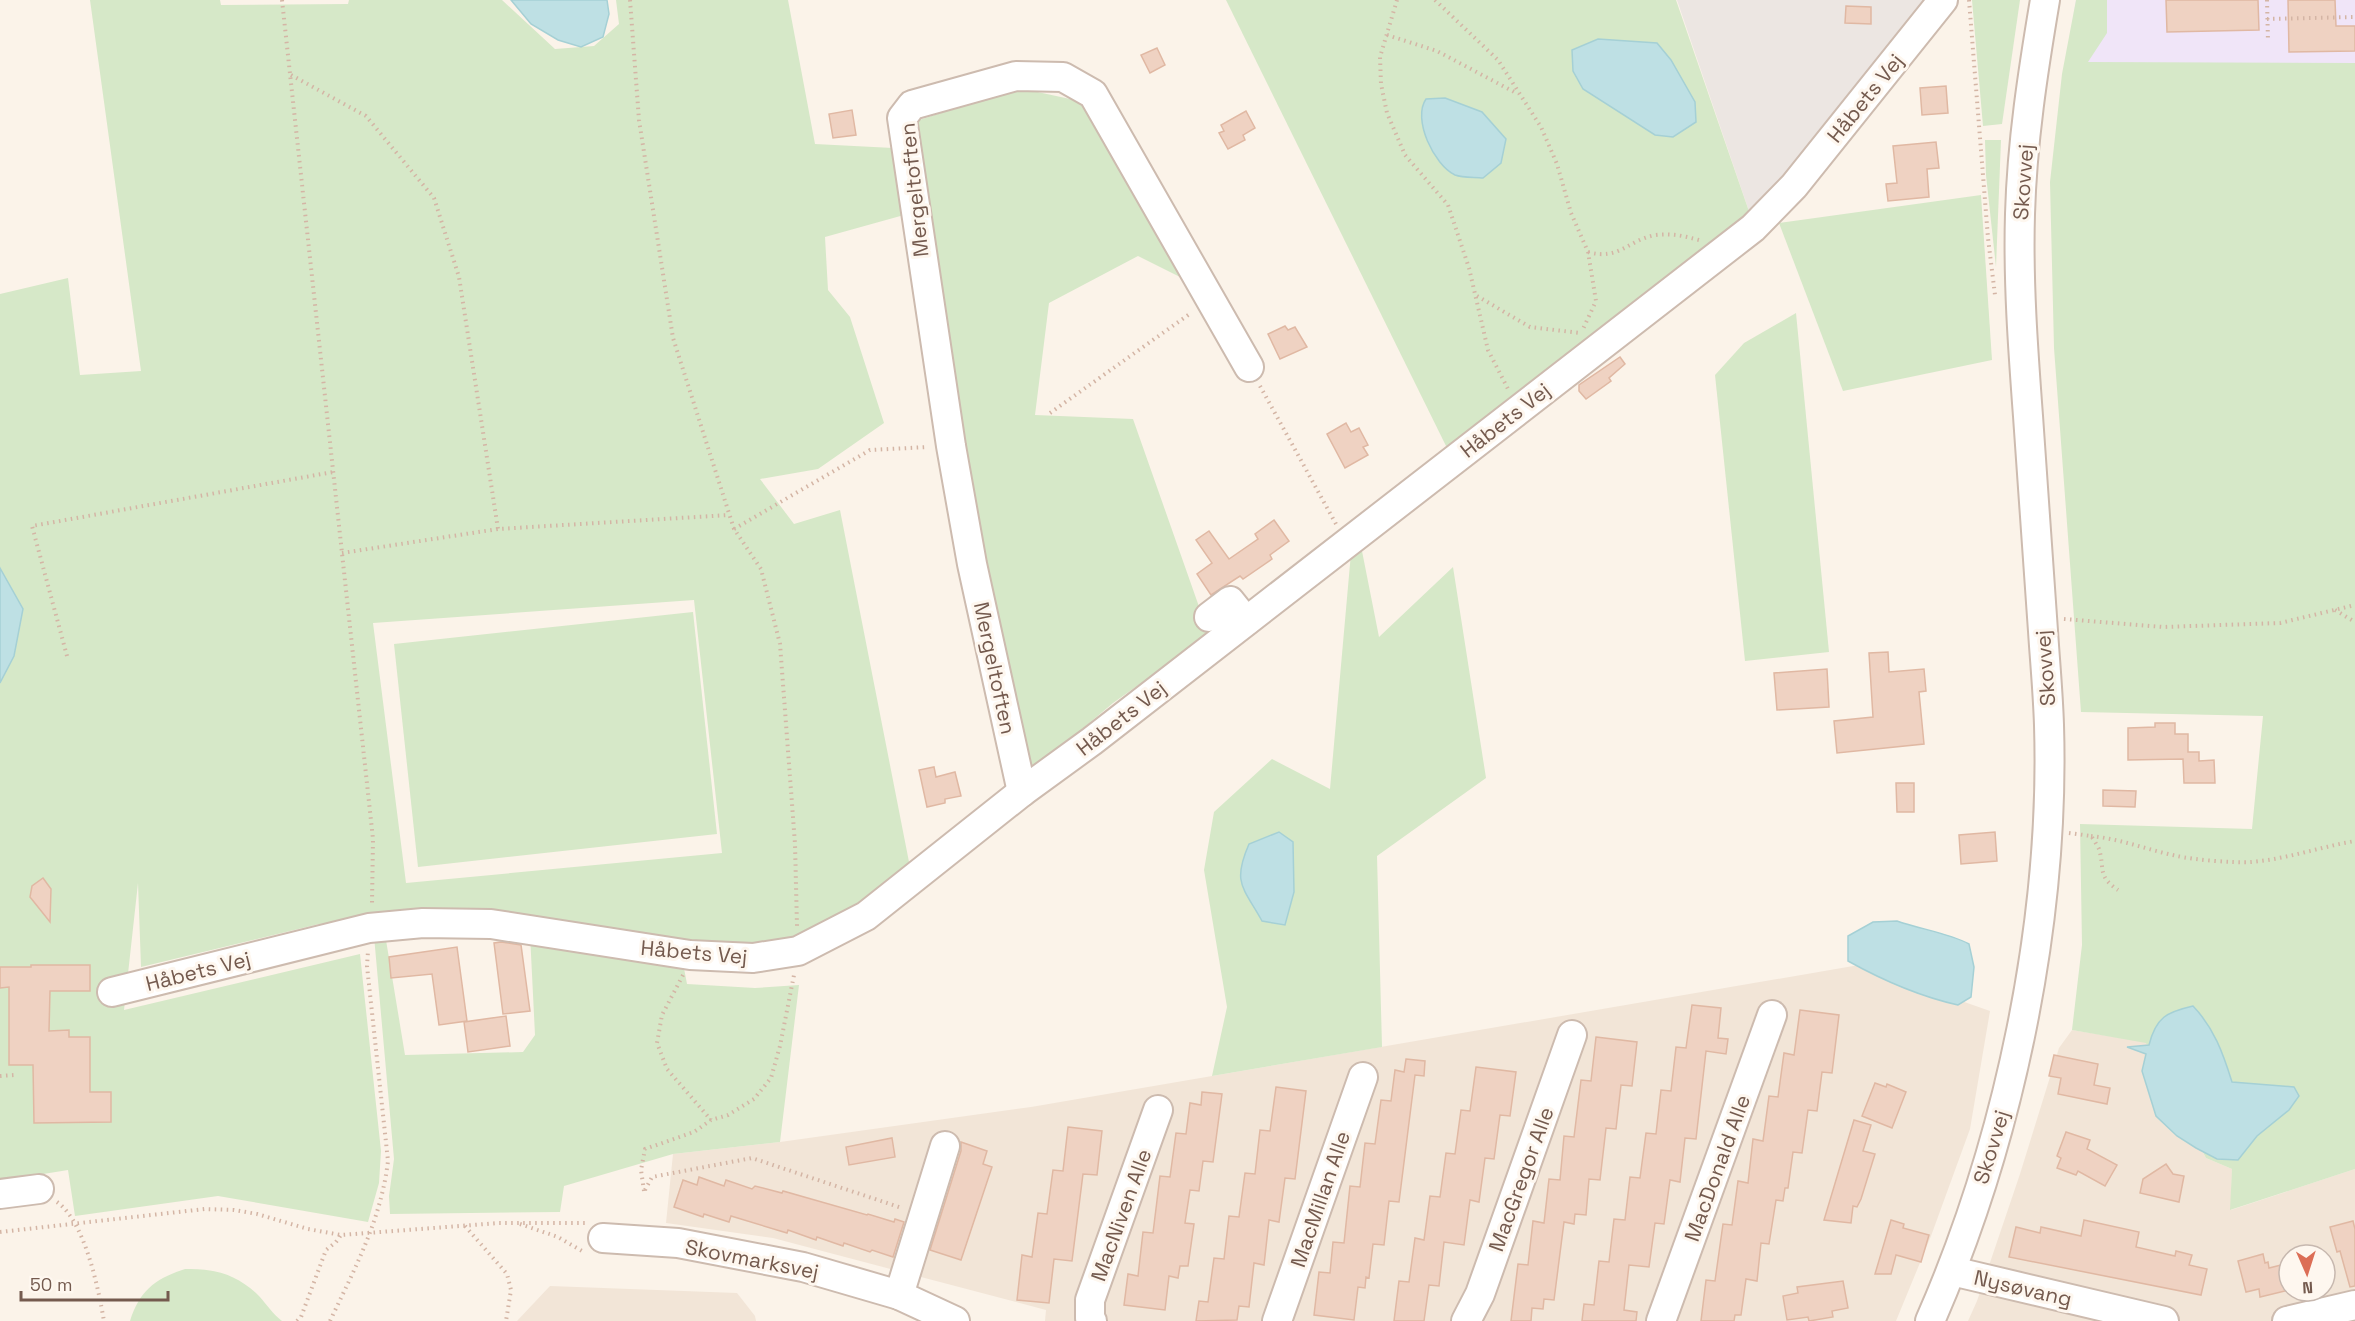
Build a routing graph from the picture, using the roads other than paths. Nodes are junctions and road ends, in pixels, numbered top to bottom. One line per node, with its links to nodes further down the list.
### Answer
1 (1943, 0): 5 (street, Håbets Vej)
2 (2044, 0): 16 (street, Skovvej)
3 (1249, 367): 6 (street, Mergeltoften)
4 (1209, 617): 5 (street)
5 (1246, 621): 6 (street, Håbets Vej)
6 (1022, 792): 7 (street, Håbets Vej)
7 (112, 992)
8 (1772, 1015): 23 (street, MacDonald Alle)
9 (1572, 1035): 22 (street, MacGregor Alle)
10 (1363, 1077): 21 (street, MacMillan Alle)
11 (1158, 1110): 20 (street, MacNiven Alle)
12 (945, 1146): 17 (street)
13 (39, 1189): 14 (street)
14 (0, 1194)
15 (603, 1238): 17 (street, Skovmarksvej)
16 (1952, 1271): 24 (street, Skovvej); 25 (street, Nysøvang)
17 (899, 1295): 19 (street, Skovmarksvej)
18 (2355, 1305): 26 (street)
19 (955, 1321)
20 (1092, 1321)
21 (1277, 1321)
22 (1466, 1321)
23 (1661, 1321)
24 (1930, 1321)
25 (2164, 1321)
26 (2287, 1321)

